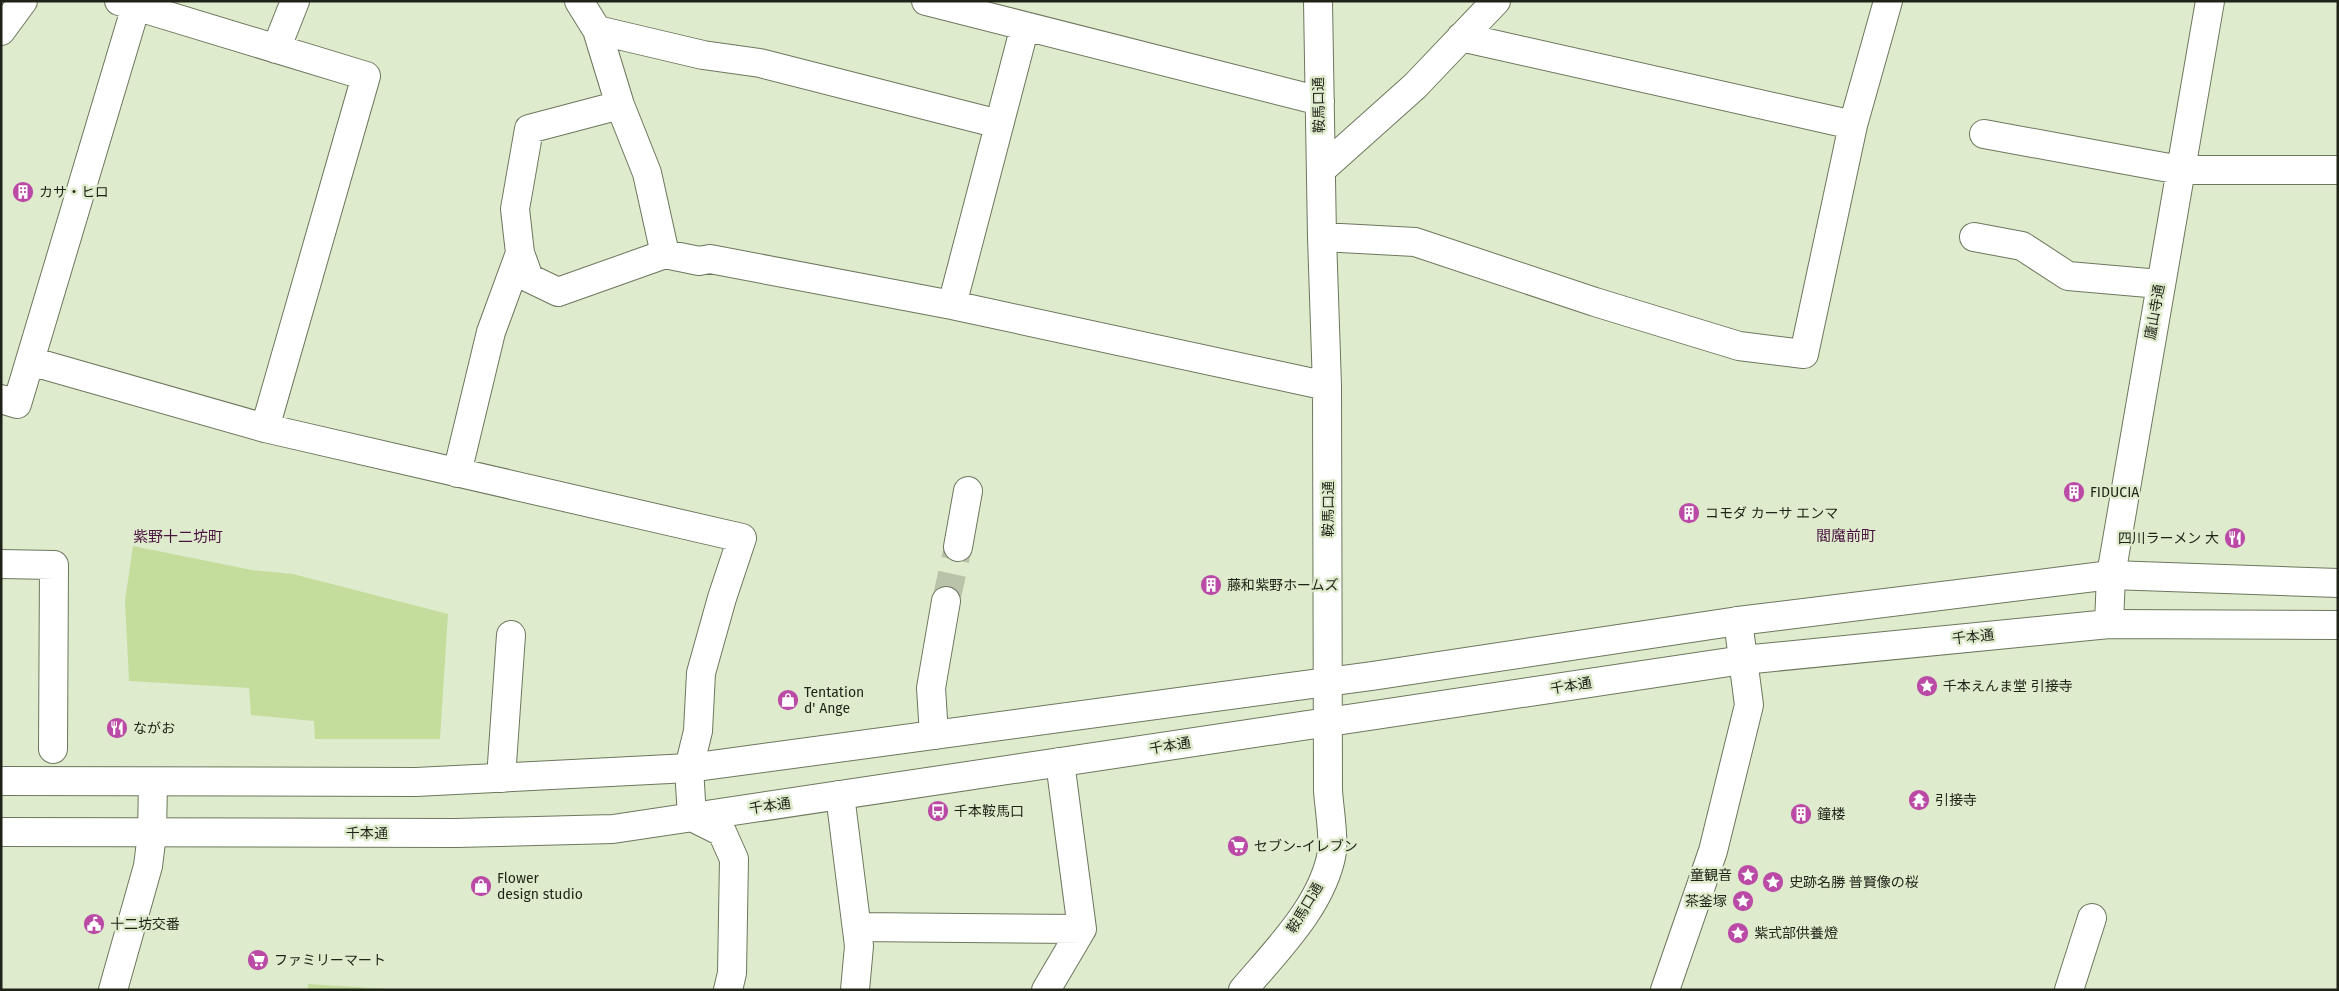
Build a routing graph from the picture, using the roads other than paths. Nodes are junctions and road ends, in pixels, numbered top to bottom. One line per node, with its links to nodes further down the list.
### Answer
1 (24, 1): 13 (main road)
2 (295, 1): 15 (main road)
3 (579, 1): 12 (main road)
4 (926, 1): 10 (main road)
5 (1318, 1): 16 (main road, 鞍馬口通)
6 (1496, 1): 14 (main road)
7 (1888, 1): 19 (main road)
8 (2210, 1): 22 (main road, 廬山寺通)
9 (128, 4): 15 (main road); 30 (main road)
10 (1002, 11): 11 (main road)
11 (1025, 26): 16 (main road); 18 (main road)
12 (597, 30): 17 (main road); 18 (main road)
13 (1, 31)
14 (1461, 37): 19 (main road); 21 (main road)
15 (276, 49): 33 (main road)
16 (1320, 101): 21 (main road, 鞍馬口通)
17 (620, 105): 26 (main road); 27 (main road)
18 (1000, 124): 29 (main road)
19 (1853, 125): 24 (main road)
20 (1984, 134): 22 (main road)
21 (1321, 170): 24 (main road, 鞍馬口通)
22 (2180, 170): 23 (main road); 28 (main road, 廬山寺通)
23 (2338, 170)
24 (1322, 237): 31 (main road, 鞍馬口通)
25 (1974, 238): 28 (main road)
26 (520, 253): 27 (main road); 34 (main road)
27 (664, 254): 29 (main road)
28 (2160, 284): 38 (main road, 廬山寺通)
29 (952, 305): 31 (main road)
30 (30, 361): 32 (main road); 33 (main road)
31 (1327, 386): 46 (main road, 鞍馬口通)
32 (1, 399)
33 (265, 428): 34 (main road)
34 (457, 473): 51 (main road)
35 (968, 491): 36 (main road)
36 (958, 547)
37 (1, 564): 49 (main road)
38 (2111, 575): 39 (main road); 41 (main road); 42 (main road, 廬山寺通)
39 (2338, 583)
40 (946, 601): 48 (main road)
41 (1738, 621): 45 (main road); 46 (main road)
42 (2109, 624): 43 (main road, 千本通); 45 (main road, 千本通)
43 (2338, 625)
44 (511, 635): 52 (main road)
45 (1743, 660): 47 (main road, 千本通); 67 (main road)
46 (1328, 682): 47 (main road, 鞍馬口通); 48 (main road)
47 (1328, 722): 50 (main road, 千本通); 66 (main road, 鞍馬口通)
48 (934, 735): 51 (main road)
49 (53, 749)
50 (1060, 762): 55 (main road, 千本通); 61 (main road)
51 (689, 768): 52 (main road); 56 (main road)
52 (501, 778): 54 (main road)
53 (1, 781): 54 (main road)
54 (153, 782): 58 (main road)
55 (840, 795): 56 (main road, 千本通); 60 (main road)
56 (692, 818): 58 (main road, 千本通); 63 (main road)
57 (1, 832): 58 (main road, 千本通)
58 (152, 834): 62 (main road)
59 (2092, 918): 68 (main road)
60 (857, 927): 61 (main road); 64 (main road)
61 (1082, 929): 65 (main road)
62 (113, 990)
63 (728, 990)
64 (855, 990)
65 (1046, 990)
66 (1243, 990)
67 (1665, 990)
68 (2069, 990)

